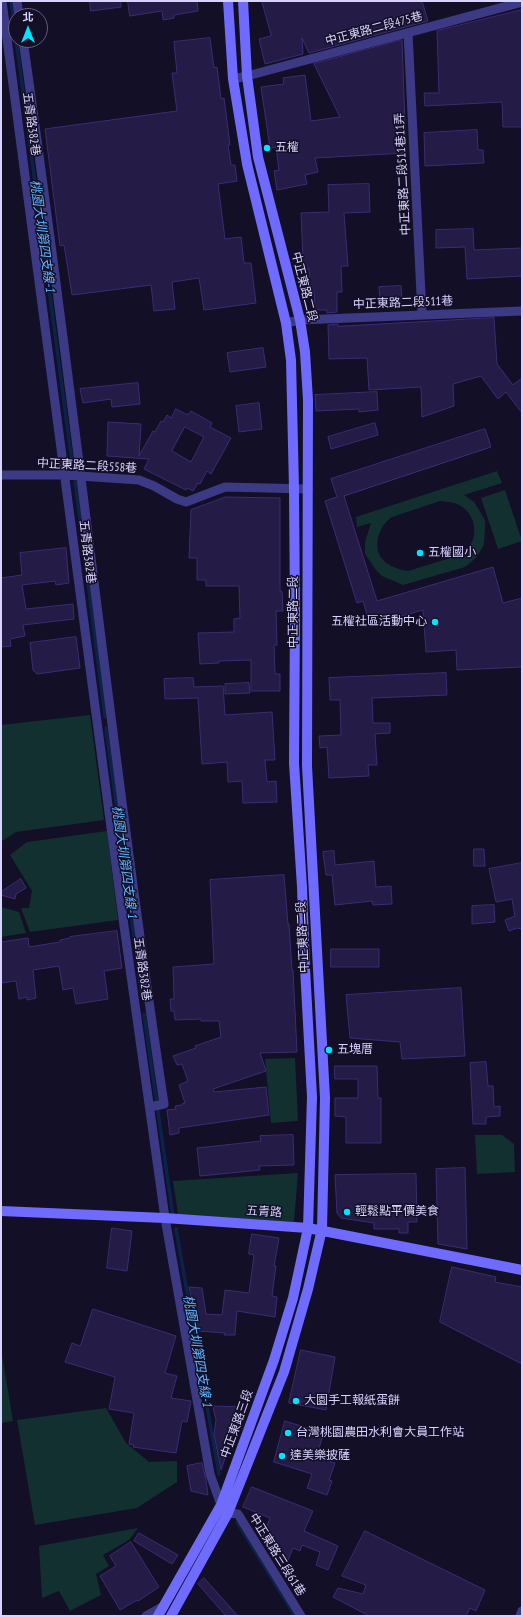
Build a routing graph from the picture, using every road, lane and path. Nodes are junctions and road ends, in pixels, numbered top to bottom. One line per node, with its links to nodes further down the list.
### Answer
1 (2, 1): 14 (street, 五青路382巷)
2 (228, 1): 8 (main road, 中正東路二段)
3 (243, 1): 7 (main road, 中正東路二段)
4 (522, 2): 5 (street, 中正東路二段475巷)
5 (408, 33): 7 (street, 中正東路二段475巷); 10 (street, 中正東路二段511巷11弄)
6 (24, 48): 15 (street, 五青路382巷)
7 (247, 76): 8 (street, 中正東路二段475巷); 11 (main road, 中正東路二段)
8 (232, 79): 12 (main road, 中正東路二段)
9 (522, 310): 10 (street, 中正東路二段511巷)
10 (422, 314): 11 (street, 中正東路二段511巷)
11 (300, 320): 12 (street, 中正東路二段511巷); 17 (main road, 中正東路二段)
12 (286, 323): 16 (main road, 中正東路二段)
13 (1, 475): 14 (street, 中正東路二段558巷)
14 (65, 475): 15 (street, 中正東路二段558巷); 18 (street, 五青路382巷)
15 (81, 476): 16 (street, 中正東路二段558巷); 18 (street, 五青路382巷)
16 (294, 488): 17 (street, 中正東路二段558巷); 21 (main road, 中正東路二段)
17 (308, 489): 22 (main road, 中正東路二段)
18 (150, 1107): 20 (street, 五青路382巷)
19 (1, 1211): 20 (main road, 五青路)
20 (165, 1218): 21 (main road, 五青路); 24 (street, 五青路382巷)
21 (308, 1228): 22 (main road, 五青路); 24 (main road, 中正東路三段)
22 (322, 1230): 23 (main road, 五青路); 24 (main road, 中正東路三段)
23 (522, 1270)
24 (225, 1509): 25 (main road, 中正東路三段); 29 (main road, 中正東路三段); 30 (street, 中正東路三段61巷)
25 (164, 1606): 27 (street); 28 (main road, 中正東路三段)
26 (522, 1612): 31 (street)
27 (146, 1616)
28 (158, 1616)
29 (171, 1616)
30 (301, 1616)
31 (520, 1616)

